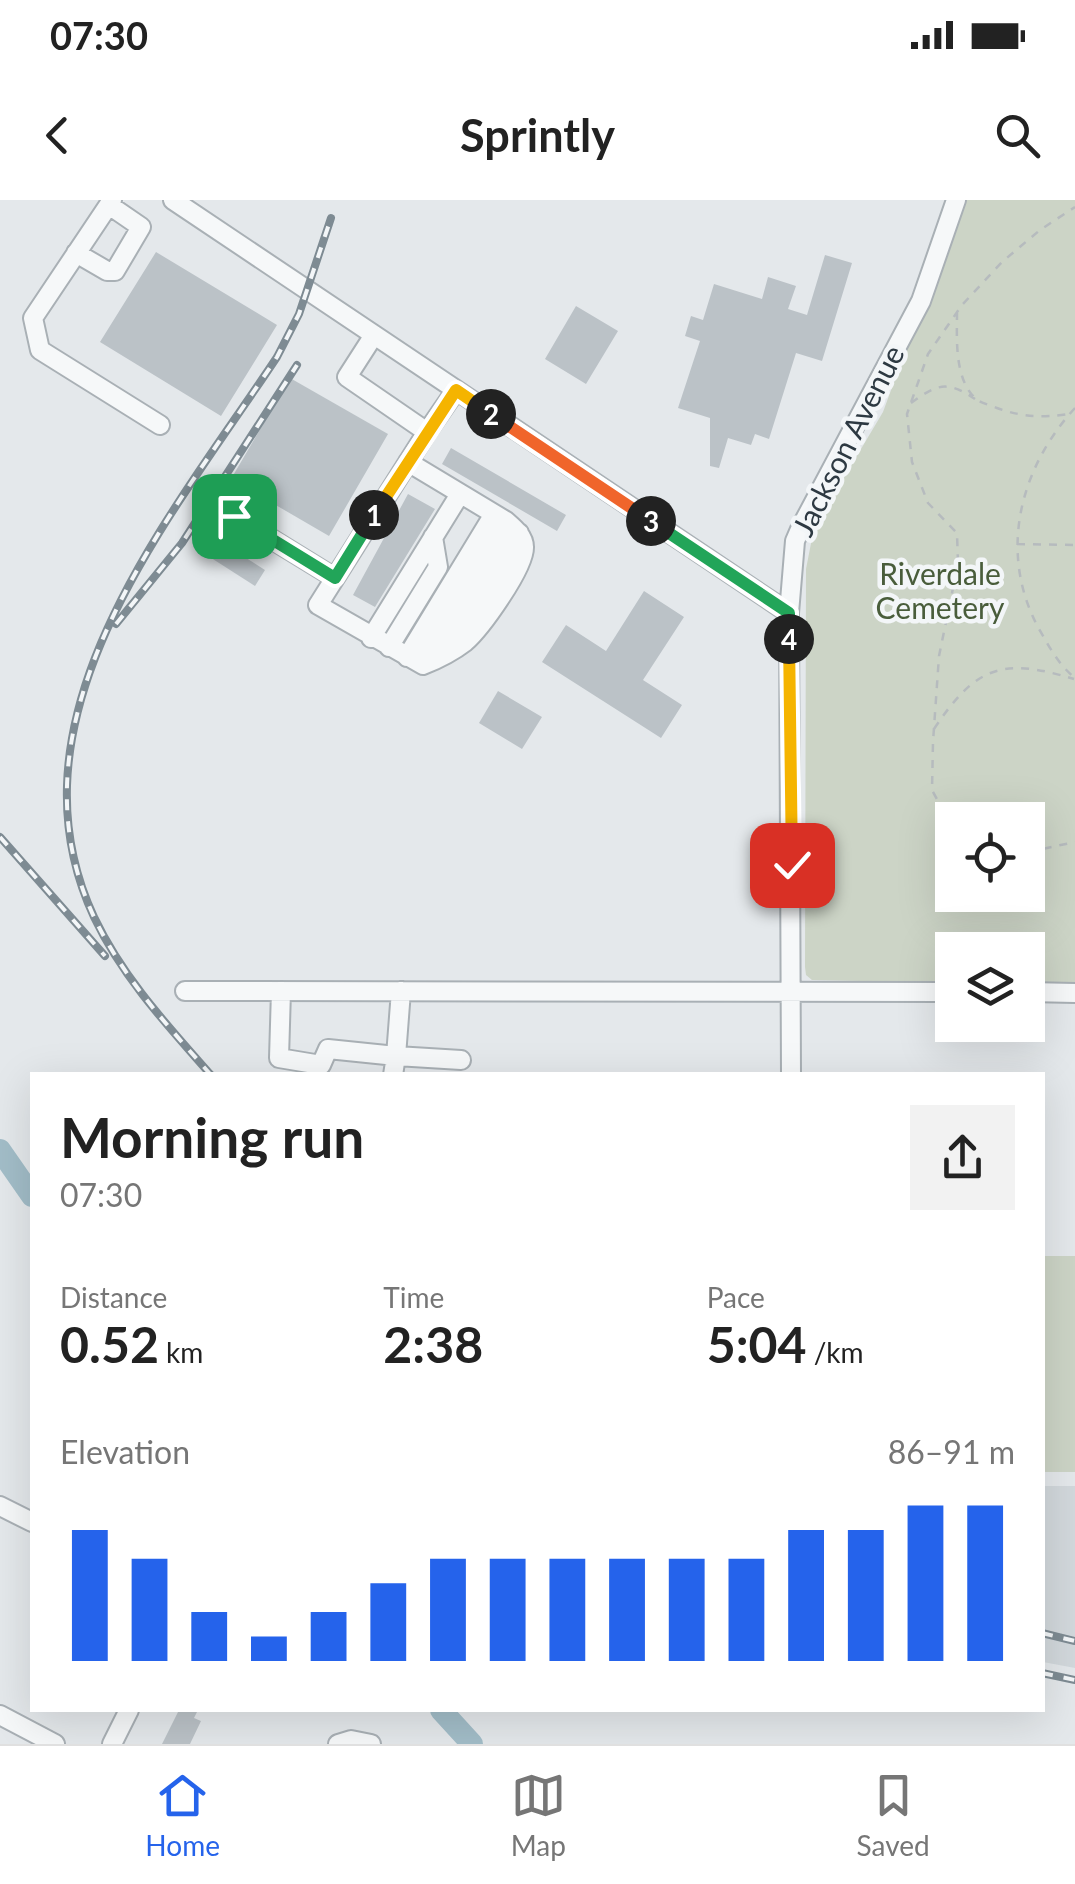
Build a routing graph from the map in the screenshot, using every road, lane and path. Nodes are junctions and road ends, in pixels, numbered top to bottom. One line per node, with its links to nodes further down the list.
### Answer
1 (174, 200): 7 (street)
2 (956, 200): 23 (street, Jackson Avenue)
3 (110, 202): 5 (street); 5 (street)
4 (1075, 207): 6 (path)
5 (76, 254): 13 (street)
6 (957, 312): 9 (path); 10 (path)
7 (374, 335): 8 (street); 14 (street)
8 (456, 390): 14 (street); 23 (street)
9 (976, 400): 10 (path); 12 (path)
10 (911, 403): 28 (path)
11 (1075, 408): 12 (path)
12 (1070, 414): 20 (path)
13 (160, 425)
14 (427, 432): 15 (street)
15 (408, 462): 16 (street); 22 (street)
16 (460, 494): 18 (street); 19 (street)
17 (234, 516): 22 (street)
18 (506, 523): 26 (street); 26 (street)
19 (433, 536): 24 (street); 25 (street)
20 (1017, 544): 21 (path); 27 (path)
21 (1075, 544)
22 (335, 578): 24 (street)
23 (789, 613): 35 (street, Jackson Avenue)
24 (371, 638): 25 (street)
25 (389, 647): 26 (street)
26 (415, 661)
27 (1075, 679): 28 (path)
28 (934, 730): 29 (path)
29 (938, 802)
30 (1075, 842): 31 (path)
31 (1045, 848)
32 (185, 991): 33 (street)
33 (281, 991): 34 (street); 39 (street)
34 (401, 991): 35 (street); 39 (street)
35 (793, 991): 36 (street); 42 (street, Jackson Avenue)
36 (935, 992)
37 (1045, 992): 38 (street)
38 (1075, 992)
39 (396, 1056): 40 (street); 41 (street)
40 (460, 1060)
41 (393, 1072)
42 (791, 1072)
43 (0, 1506): 44 (street)
44 (30, 1521)
45 (127, 1712): 48 (street)
46 (0, 1715): 47 (street)
47 (55, 1744)
48 (112, 1744)
49 (338, 1744): 50 (street)
50 (371, 1744)

